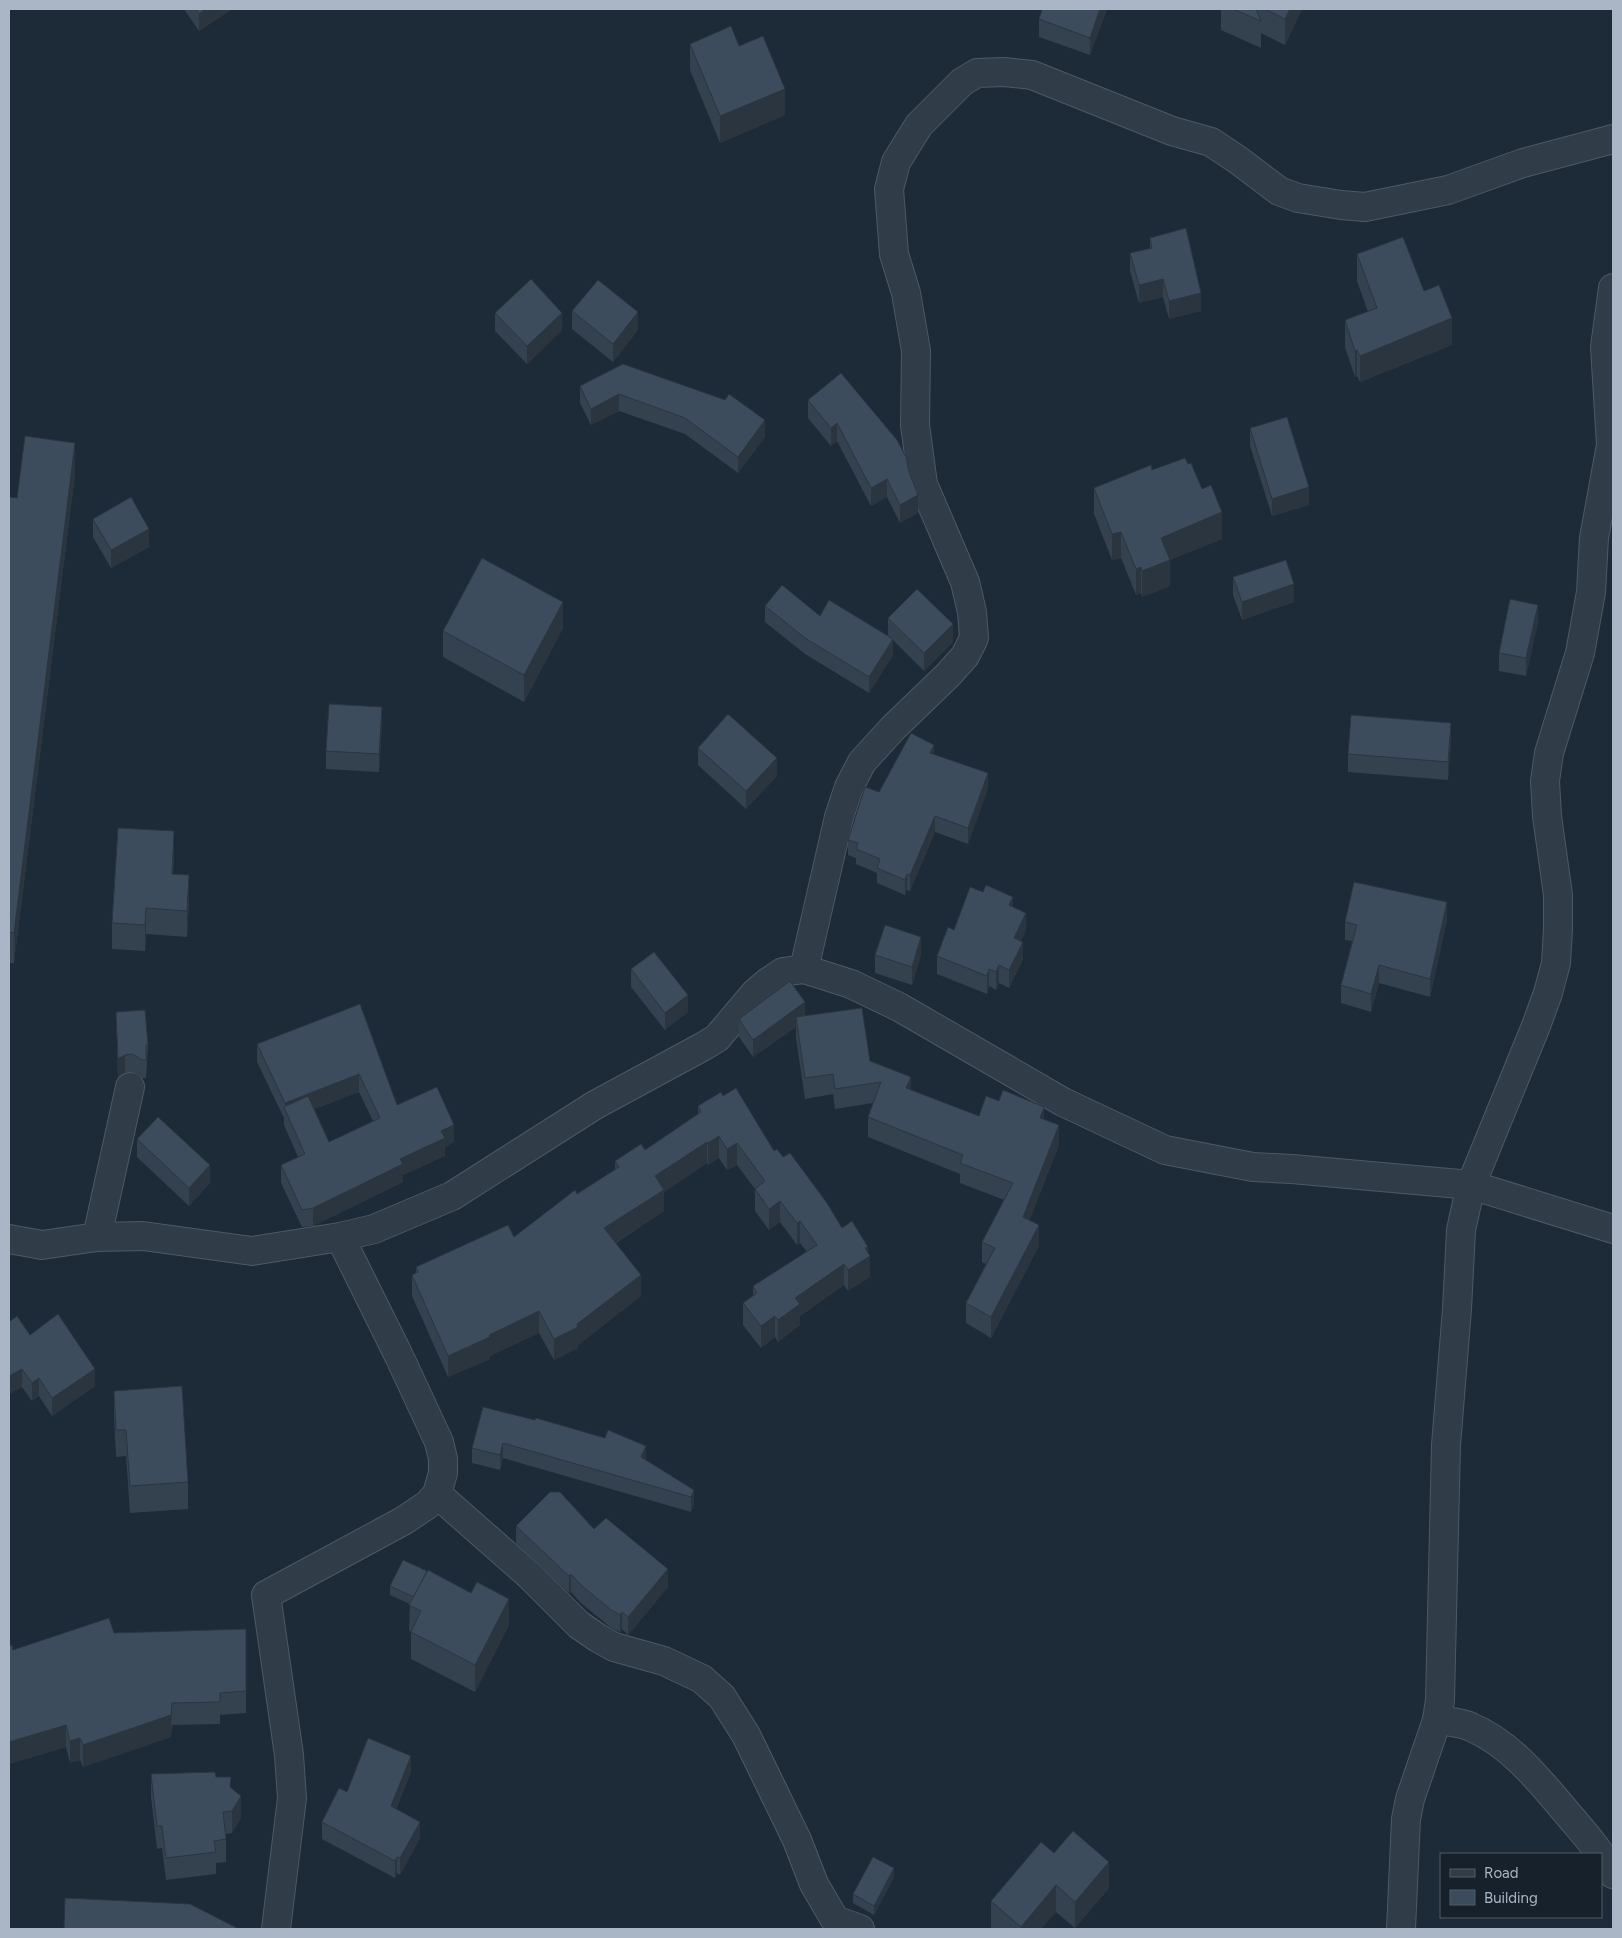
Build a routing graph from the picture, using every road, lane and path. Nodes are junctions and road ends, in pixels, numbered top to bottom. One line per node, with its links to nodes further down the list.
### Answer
1 (1613, 139): 3 (street)
2 (1613, 288): 5 (street)
3 (804, 969): 5 (street); 8 (street)
4 (130, 1087): 7 (street)
5 (1471, 1185): 6 (street); 11 (street)
6 (1613, 1229)
7 (97, 1237): 8 (street); 9 (street)
8 (340, 1237): 10 (street)
9 (9, 1239)
10 (437, 1494): 15 (street); 16 (street)
11 (1438, 1720): 12 (street); 17 (street)
12 (1600, 1853)
13 (1602, 1856): 14 (street)
14 (1613, 1874)
15 (276, 1929)
16 (860, 1929)
17 (1401, 1929)

